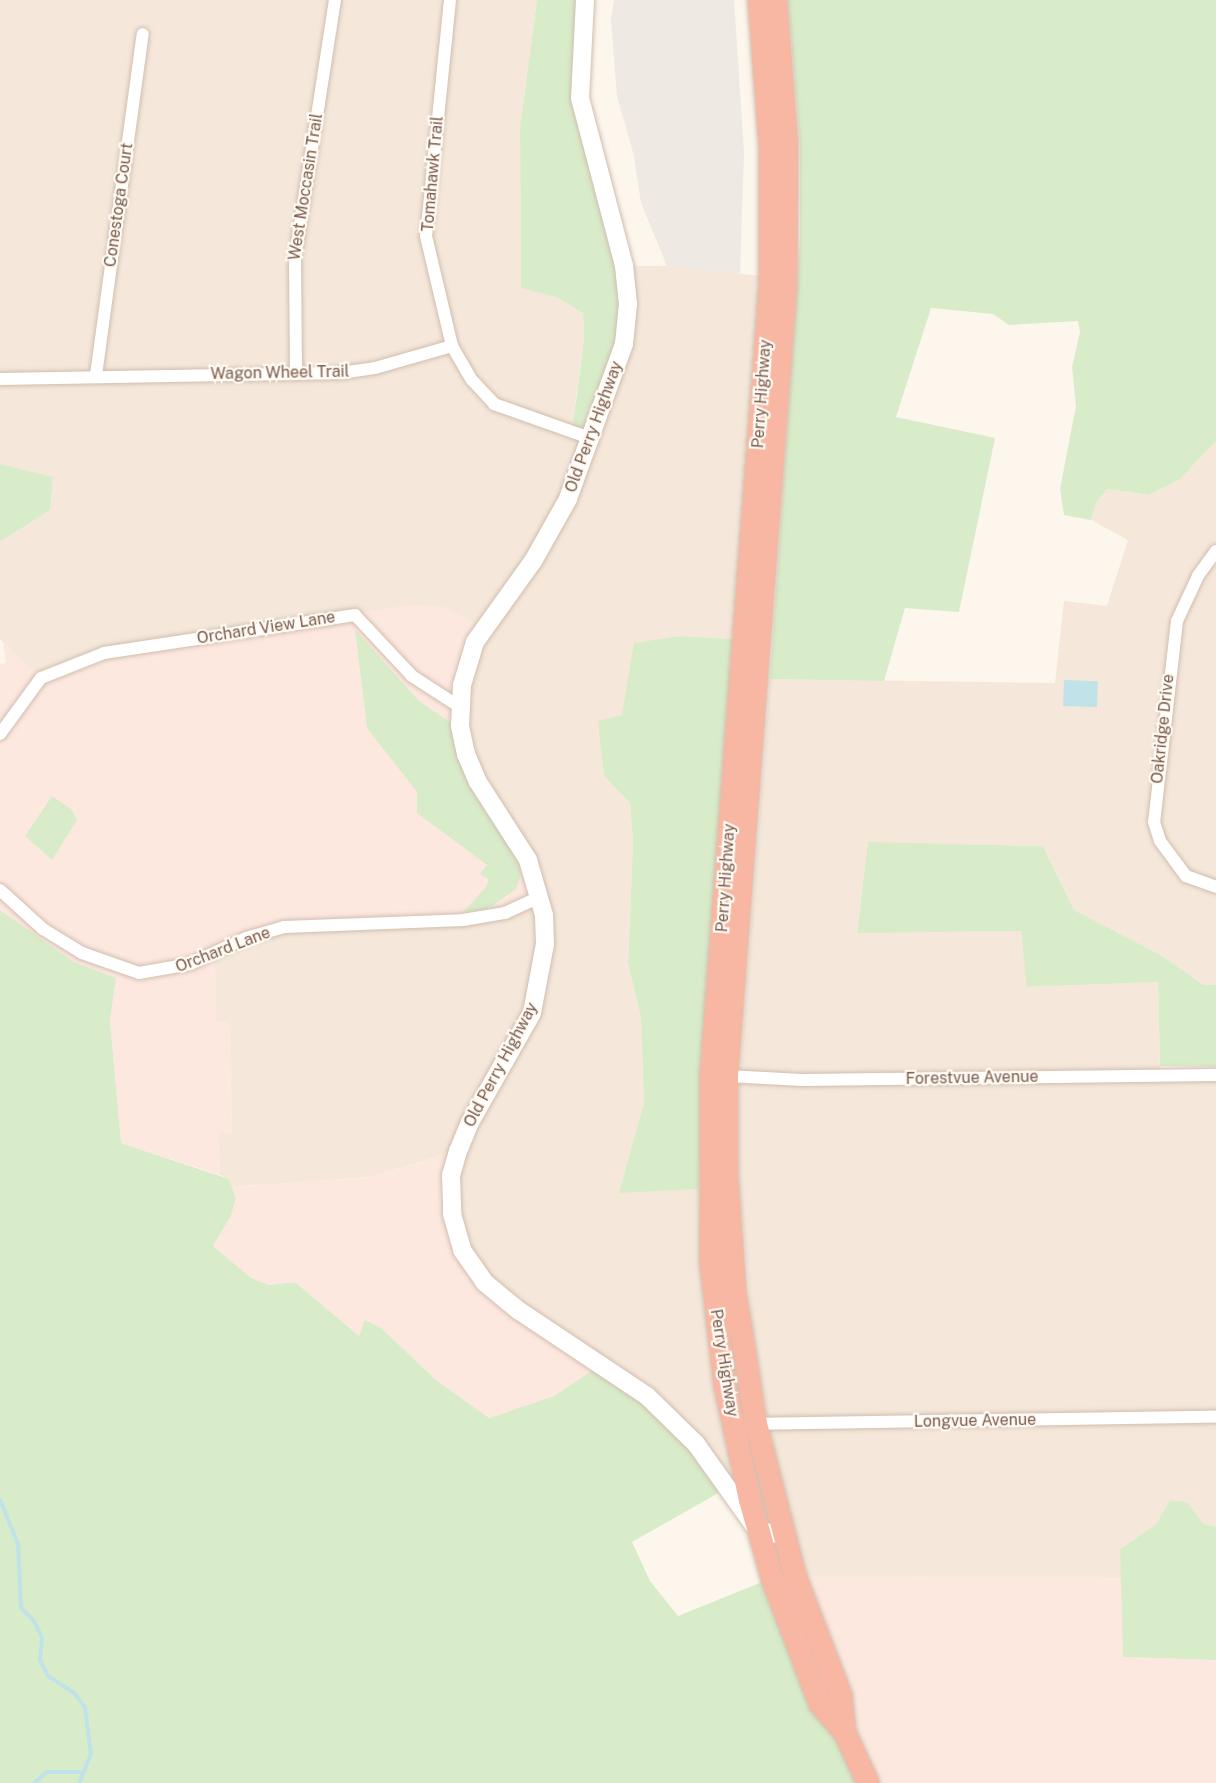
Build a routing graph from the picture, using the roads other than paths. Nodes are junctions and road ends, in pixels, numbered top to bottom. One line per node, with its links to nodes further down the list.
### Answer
1 (335, 0): 8 (street, West Moccasin Trail)
2 (450, 0): 7 (street, Tomahawk Trail)
3 (585, 0): 11 (street, Old Perry Highway)
4 (759, 0): 22 (highway, Perry Highway)
5 (776, 0): 19 (highway, Perry Highway)
6 (142, 34): 9 (street, Conestoga Court)
7 (452, 346): 8 (street, Wagon Wheel Trail); 11 (street)
8 (296, 374): 9 (street, Wagon Wheel Trail)
9 (96, 375): 10 (street, Wagon Wheel Trail)
10 (0, 379)
11 (592, 439): 13 (street, Old Perry Highway)
12 (1216, 551): 15 (street, Oakridge Drive)
13 (460, 706): 14 (street, Orchard View Lane); 17 (street, Old Perry Highway)
14 (0, 734)
15 (1216, 887)
16 (0, 890): 17 (street, Orchard Lane)
17 (540, 897): 23 (street, Old Perry Highway)
18 (1216, 1075): 19 (street, Forestvue Avenue)
19 (728, 1076): 21 (highway, Perry Highway)
20 (1216, 1417): 21 (street, Longvue Avenue)
21 (756, 1424): 22 (street, Longvue Avenue); 24 (highway, Perry Highway)
22 (733, 1425): 23 (highway, Perry Highway)
23 (758, 1531): 24 (street); 25 (highway, Perry Highway)
24 (783, 1535): 25 (highway, Perry Highway)
25 (845, 1733): 26 (highway, Perry Highway)
26 (868, 1783)

